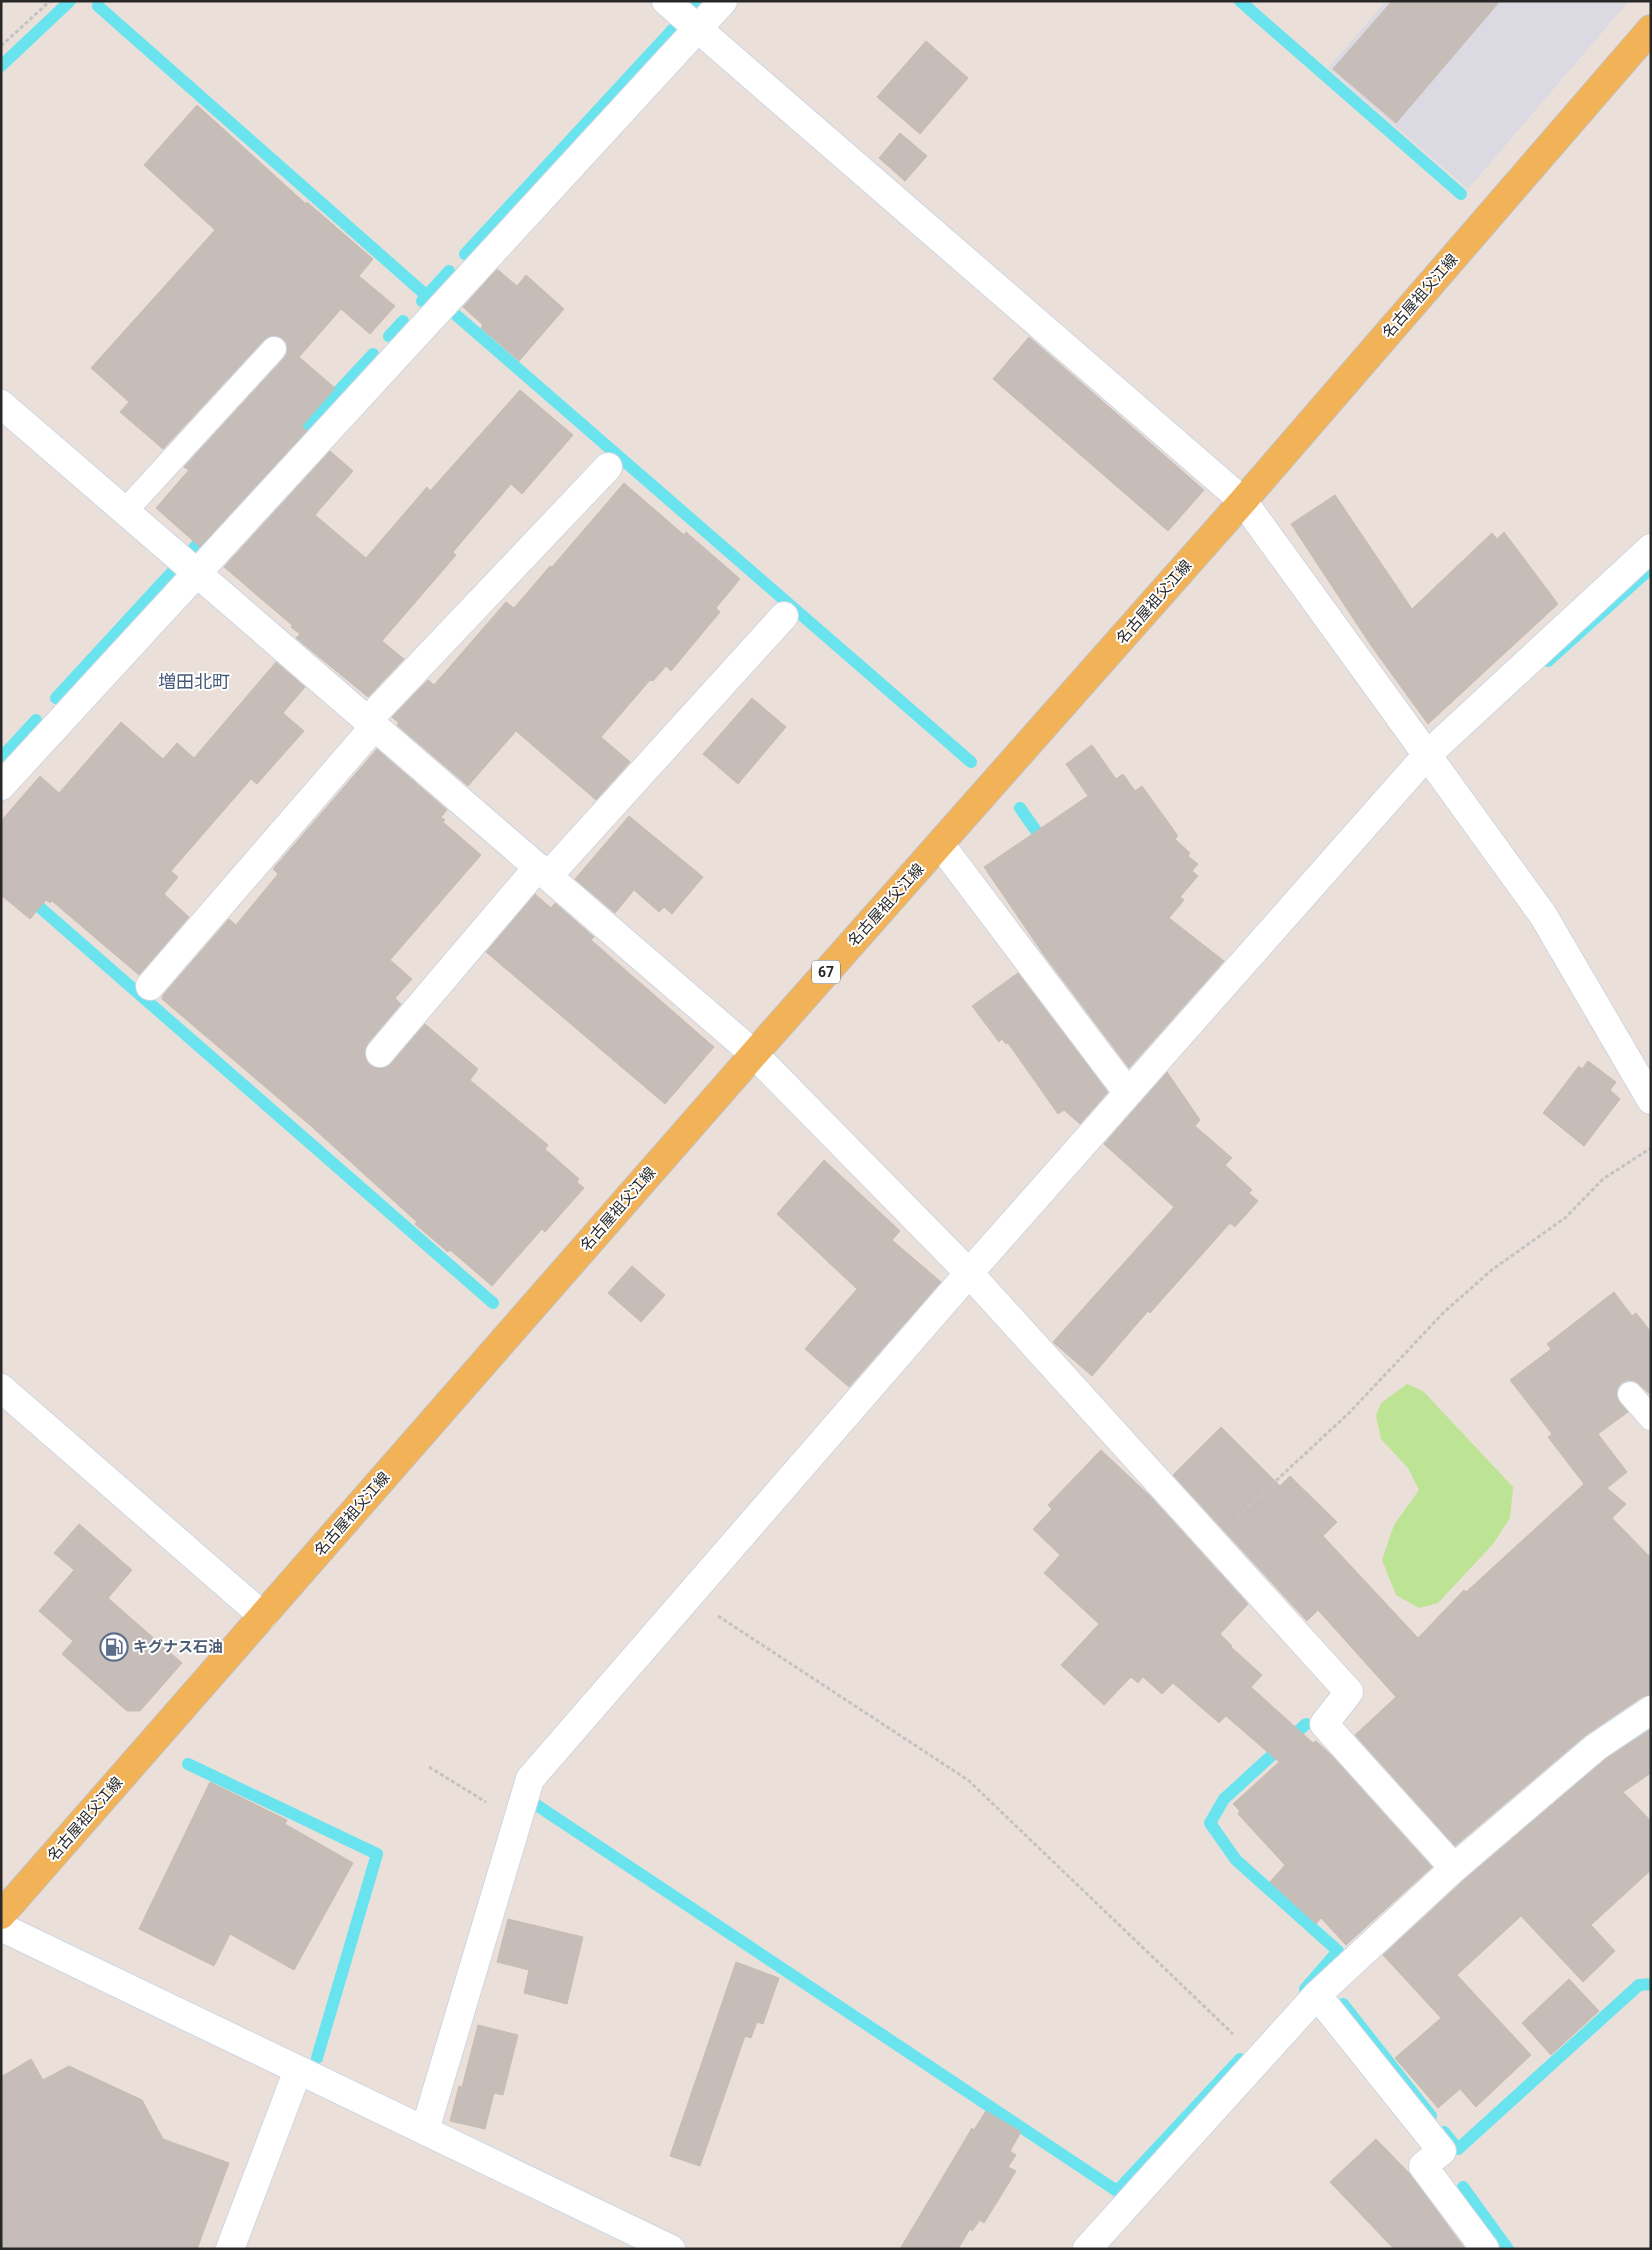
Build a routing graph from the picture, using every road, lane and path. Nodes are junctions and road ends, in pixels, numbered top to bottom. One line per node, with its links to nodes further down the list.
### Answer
1 (50, 1): 6 (path)
2 (666, 1): 4 (street)
3 (723, 1): 4 (street)
4 (697, 29): 10 (street); 13 (street)
5 (1651, 29): 10 (main road, 名古屋祖父江線 / 67)
6 (1, 46)
7 (274, 349): 11 (lane)
8 (1, 404): 11 (street)
9 (608, 467): 15 (street)
10 (1243, 501): 16 (street); 18 (main road, 名古屋祖父江線 / 67)
11 (125, 512): 13 (street)
12 (1651, 548): 16 (street)
13 (196, 573): 15 (street); 17 (street)
14 (784, 616): 19 (street)
15 (371, 724): 19 (street); 20 (street)
16 (1427, 755): 23 (street); 24 (street)
17 (1, 786)
18 (940, 844): 22 (main road, 名古屋祖父江線 / 67); 23 (street)
19 (543, 872): 21 (street); 22 (street)
20 (150, 986)
21 (380, 1053)
22 (754, 1054): 26 (street); 32 (main road, 名古屋祖父江線 / 67)
23 (1128, 1094): 26 (street)
24 (1651, 1100)
25 (1651, 1148): 30 (path)
26 (969, 1273): 30 (street); 31 (street)
27 (1, 1388): 32 (street)
28 (1630, 1394): 29 (lane)
29 (1651, 1418)
30 (1212, 1540): 36 (street)
31 (688, 1597): 35 (street); 40 (path)
32 (263, 1616): 37 (main road, 名古屋祖父江線 / 67)
33 (1651, 1710): 36 (street)
34 (429, 1767): 35 (path)
35 (517, 1820): 42 (street)
36 (1454, 1868): 39 (street)
37 (1, 1915)
38 (1, 1927): 41 (street)
39 (1317, 1995): 40 (street); 46 (street)
40 (1259, 2060): 45 (street)
41 (298, 2070): 42 (street); 43 (street)
42 (425, 2130): 44 (street)
43 (230, 2249)
44 (671, 2249)
45 (1086, 2249)
46 (1485, 2249)

